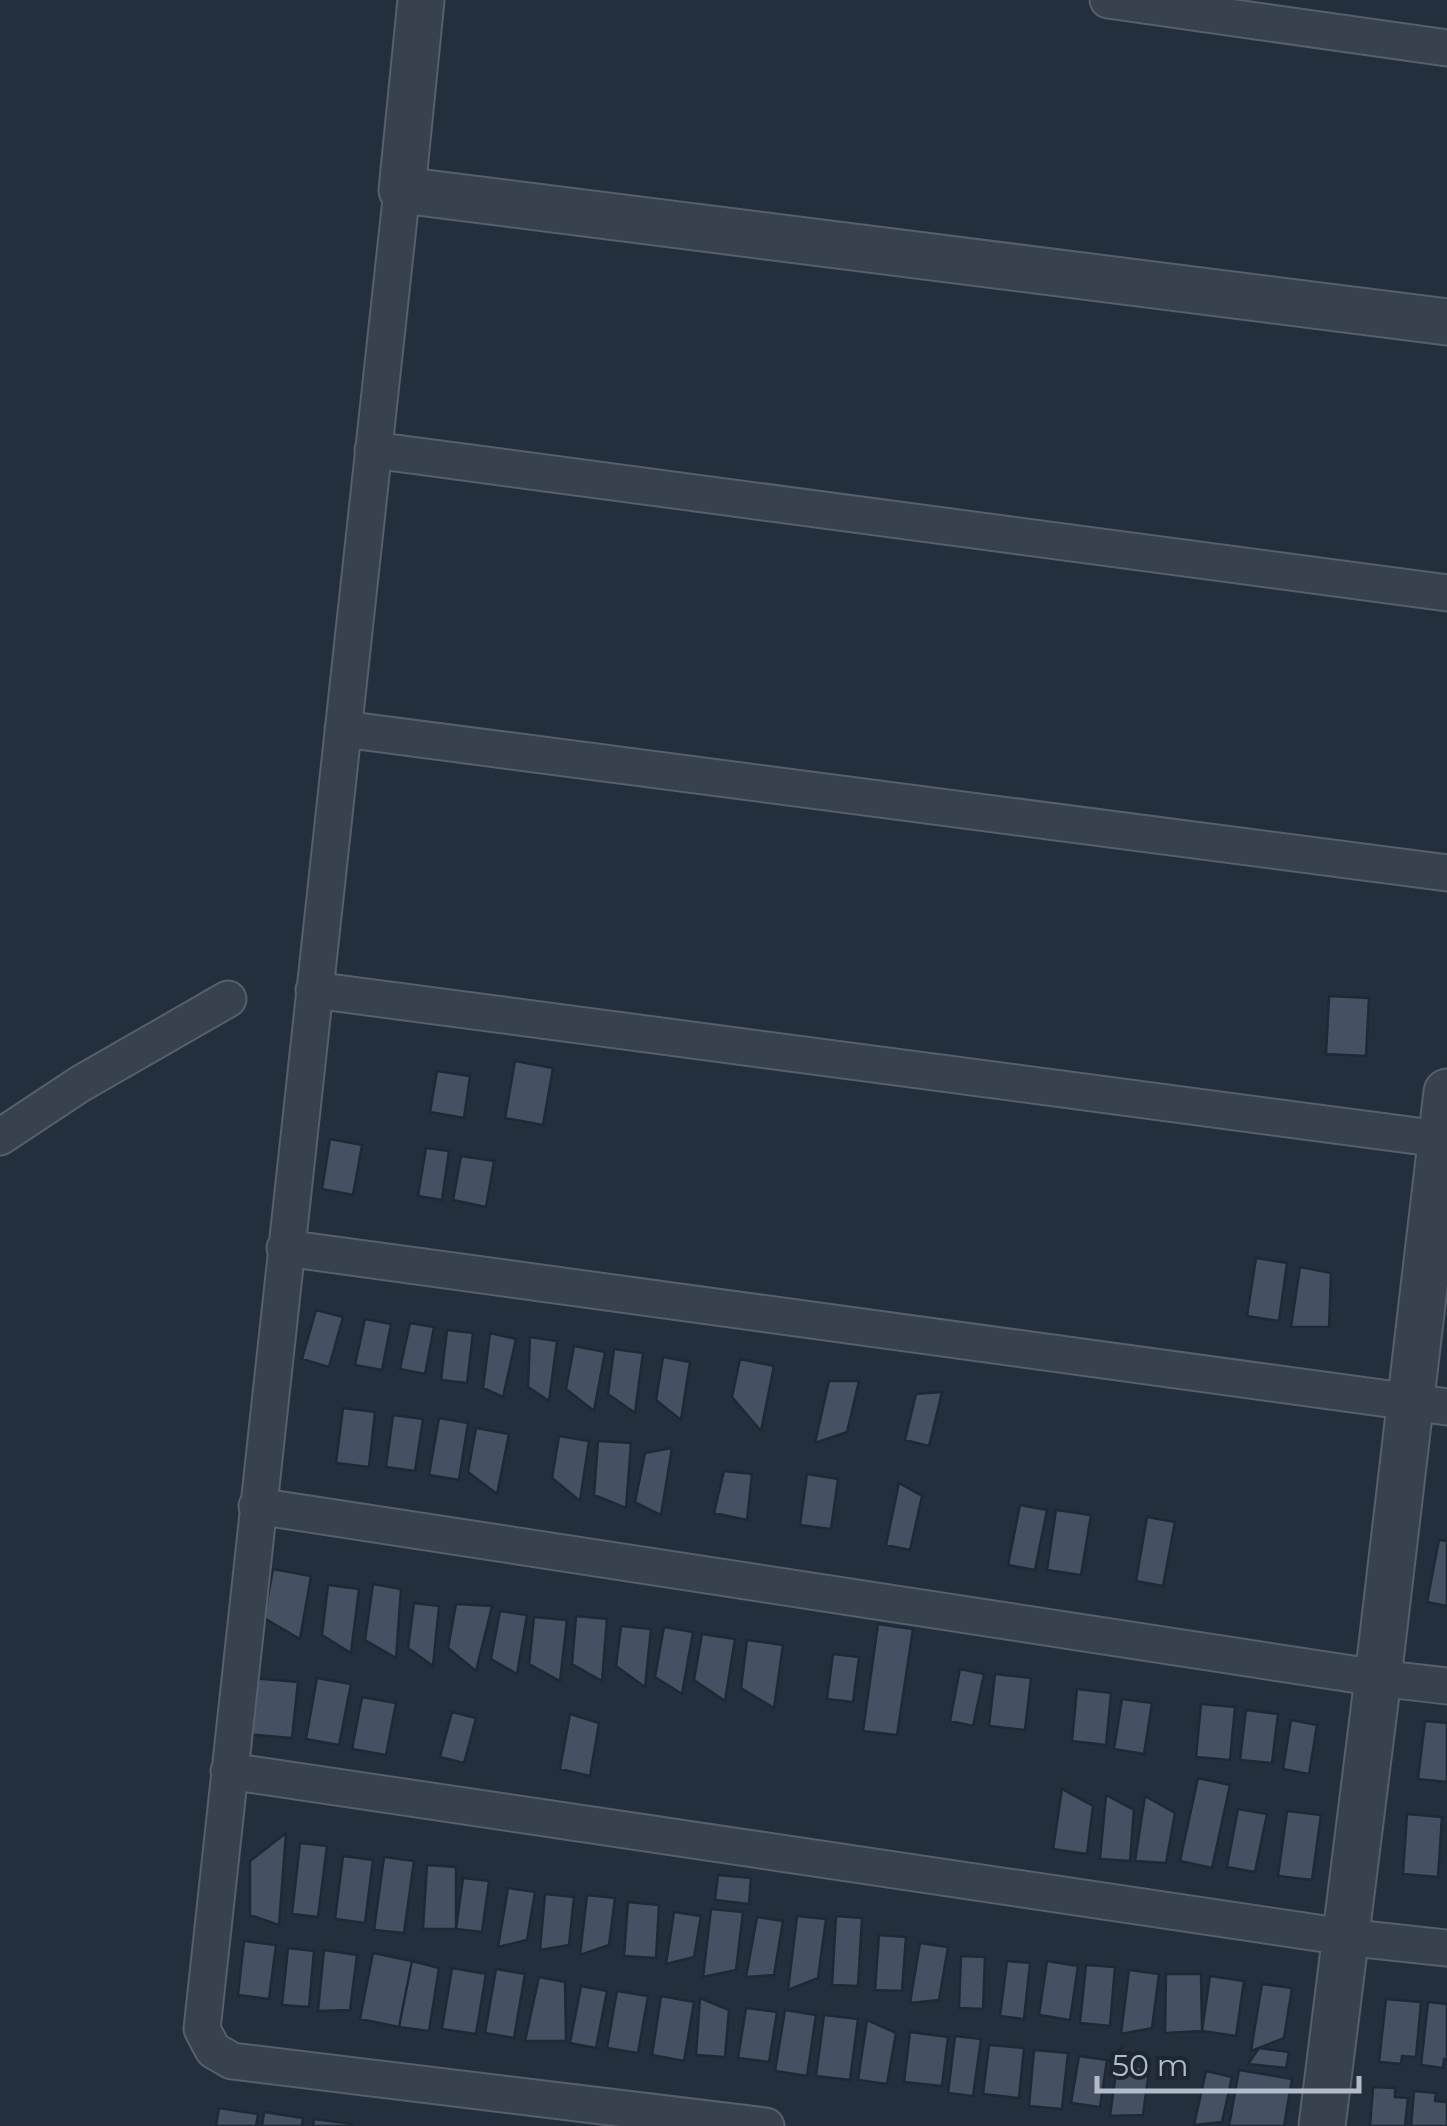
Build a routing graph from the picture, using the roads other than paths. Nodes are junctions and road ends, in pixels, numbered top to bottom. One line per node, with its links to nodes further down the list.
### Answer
1 (422, 0): 4 (street)
2 (1108, 0): 3 (street)
3 (1447, 48)
4 (402, 190): 5 (street); 6 (street)
5 (1447, 322)
6 (374, 450): 7 (street); 8 (street)
7 (1447, 592)
8 (343, 728): 9 (street); 10 (street)
9 (1447, 873)
10 (314, 990): 14 (street); 15 (street)
11 (228, 998): 13 (street)
12 (1447, 1092): 14 (street)
13 (0, 1137)
14 (1444, 1140): 16 (street)
15 (285, 1248): 16 (street); 17 (street)
16 (1429, 1405): 18 (street)
17 (257, 1506): 18 (street); 20 (street)
18 (1378, 1678): 19 (street); 21 (street)
19 (1447, 1686)
20 (228, 1771): 21 (street); 23 (street)
21 (1345, 1936): 22 (street); 24 (street)
22 (1447, 1948)
23 (766, 2126)
24 (1322, 2126)

